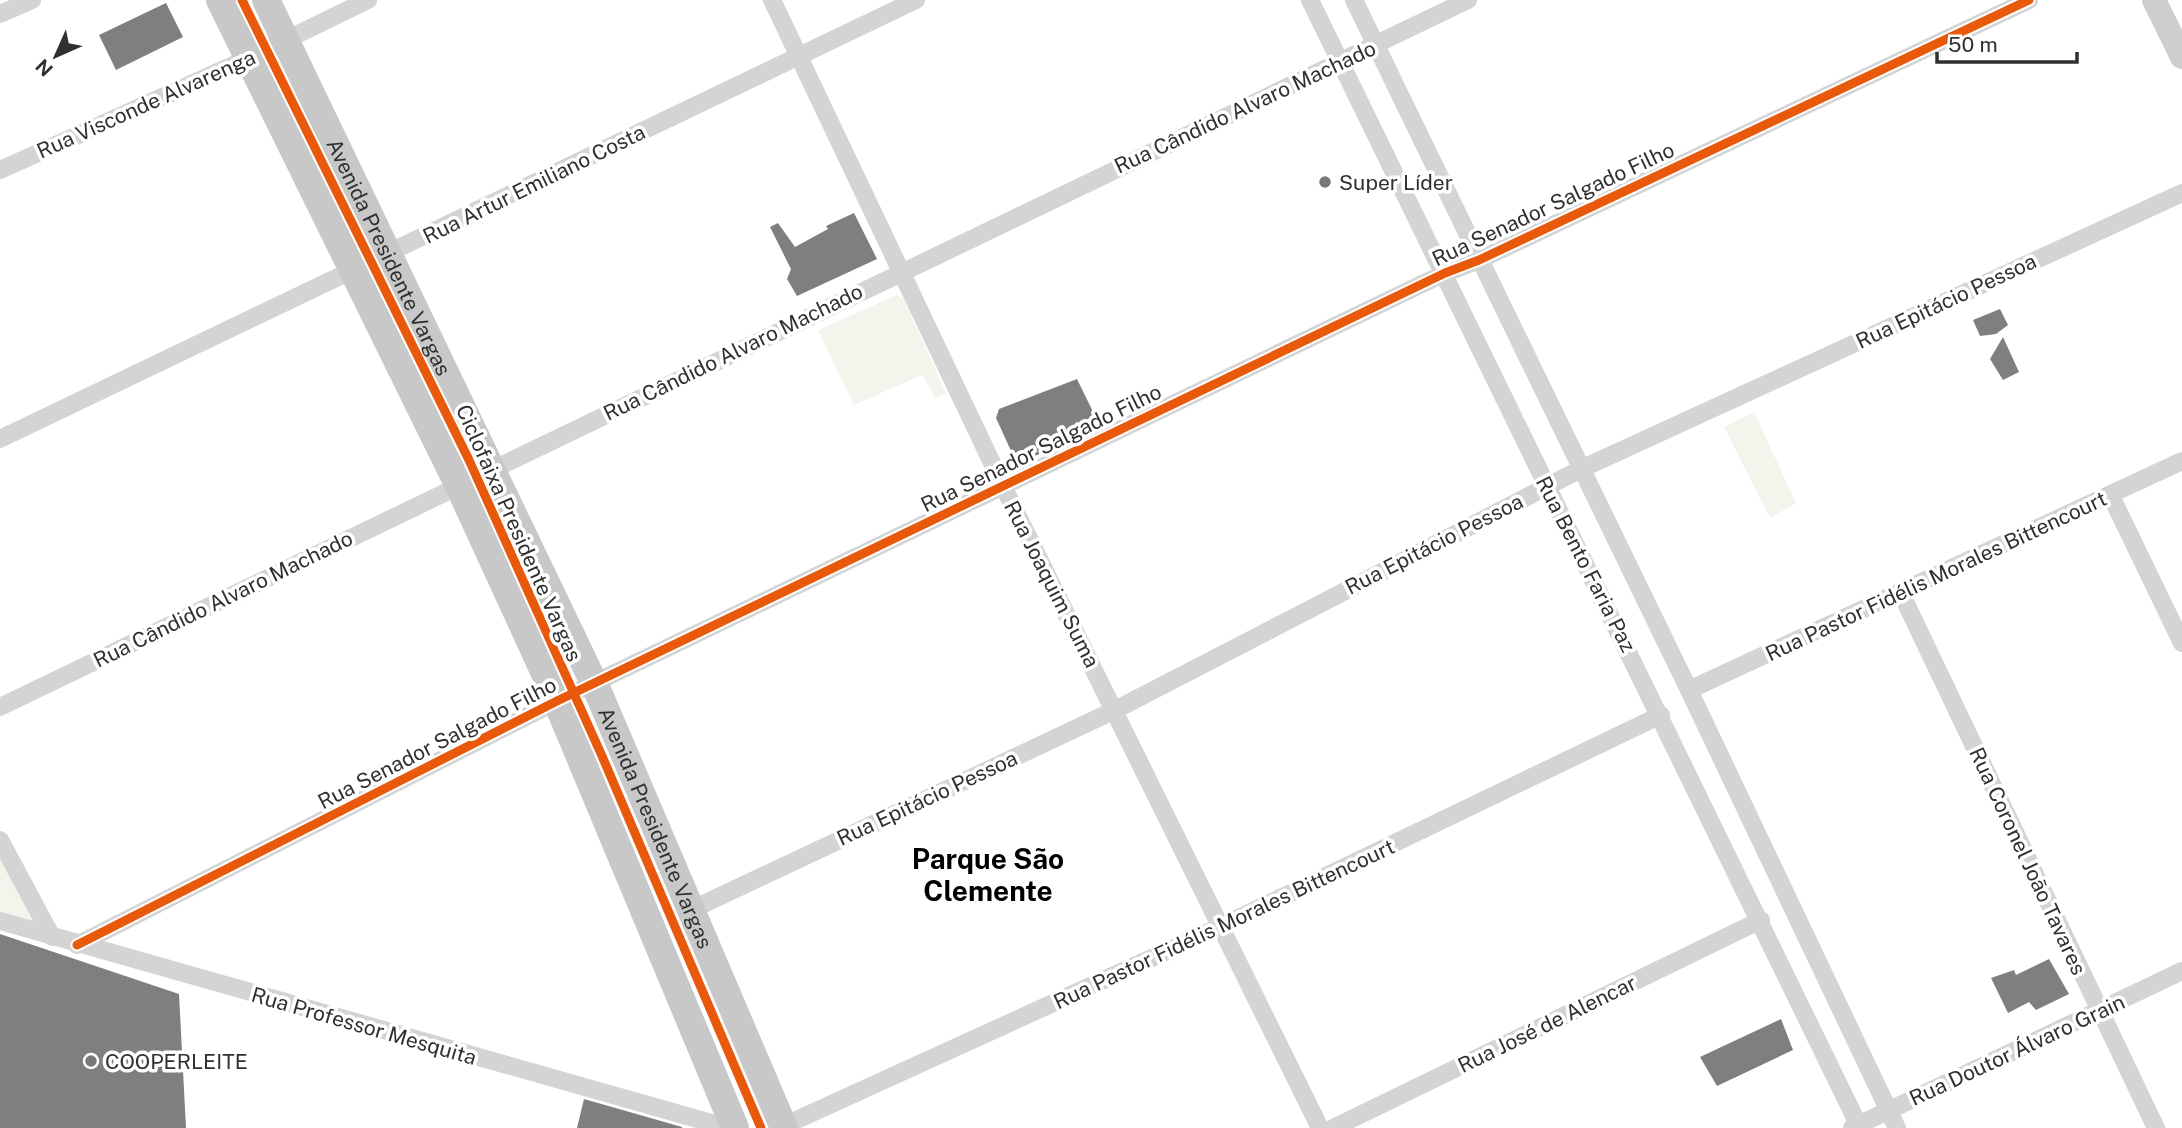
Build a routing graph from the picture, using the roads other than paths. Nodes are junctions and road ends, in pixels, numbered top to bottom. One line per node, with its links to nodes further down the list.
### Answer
1 (32, 0): 12 (street)
2 (220, 0): 17 (main road, Avenida Presidente Vargas)
3 (266, 0): 13 (main road, Avenida Presidente Vargas)
4 (368, 0): 13 (street, Rua Visconde Alvarenga)
5 (772, 0): 15 (street, Rua Joaquim Suma)
6 (916, 0): 15 (street, Rua Artur Emiliano Costa)
7 (1310, 0): 18 (street, Rua Bento Faria Paz)
8 (1354, 0): 14 (street, Rua Bento Faria Paz)
9 (1468, 0): 14 (street, Rua Cândido Alvaro Machado)
10 (2029, 0): 22 (street, Rua Senador Salgado Filho)
11 (2154, 0): 16 (main road)
12 (0, 14)
13 (285, 41): 17 (street, Rua Visconde Alvarenga); 21 (main road, Avenida Presidente Vargas)
14 (1376, 44): 18 (street, Rua Cândido Alvaro Machado); 22 (street, Rua Bento Faria Paz)
15 (799, 57): 21 (street, Rua Artur Emiliano Costa); 24 (street, Rua Joaquim Suma)
16 (2182, 57)
17 (249, 58): 19 (street, Rua Visconde Alvarenga); 23 (main road, Avenida Presidente Vargas)
18 (1340, 61): 24 (street, Rua Cândido Alvaro Machado); 25 (street, Rua Bento Faria Paz)
19 (0, 170)
20 (2182, 193): 29 (street, Rua Epitácio Pessoa)
21 (387, 254): 23 (street, Rua Artur Emiliano Costa); 28 (main road, Avenida Presidente Vargas)
22 (1479, 260): 25 (street, Rua Senador Salgado Filho); 29 (street, Rua Bento Faria Paz)
23 (354, 271): 26 (street, Rua Artur Emiliano Costa); 30 (main road, Avenida Presidente Vargas)
24 (900, 271): 28 (street, Rua Cândido Alvaro Machado); 31 (street, Rua Joaquim Suma)
25 (1446, 273): 31 (street, Rua Senador Salgado Filho); 32 (street, Rua Bento Faria Paz)
26 (0, 439)
27 (2182, 461): 33 (street, Rua Pastor Fidélis Morales Bittencourt)
28 (492, 469): 30 (street, Rua Cândido Alvaro Machado); 36 (main road, Avenida Presidente Vargas)
29 (1581, 469): 32 (street, Rua Epitácio Pessoa); 37 (street, Rua Bento Faria Paz)
30 (459, 486): 38 (main road, Avenida Presidente Vargas); 39 (street, Rua Cândido Alvaro Machado)
31 (1003, 486): 36 (street, Rua Senador Salgado Filho); 40 (street, Rua Joaquim Suma)
32 (1547, 486): 40 (street, Rua Epitácio Pessoa); 41 (street, Rua Bento Faria Paz)
33 (2111, 496): 34 (street, Rua Pastor Fidélis Morales Bittencourt); 35 (street)
34 (1901, 593): 37 (street, Rua Pastor Fidélis Morales Bittencourt); 50 (street, Rua Coronel João Tavares)
35 (2182, 643)
36 (595, 685): 38 (street, Rua Senador Salgado Filho); 43 (main road, Avenida Presidente Vargas)
37 (1689, 690): 51 (street, Rua Bento Faria Paz)
38 (557, 701): 48 (street, Rua Senador Salgado Filho); 54 (main road, Avenida Presidente Vargas)
39 (0, 707)
40 (1115, 710): 43 (street, Rua Epitácio Pessoa); 46 (street, Rua Joaquim Suma)
41 (1661, 715): 44 (street, Rua Bento Faria Paz); 46 (street, Rua Pastor Fidélis Morales Bittencourt)
42 (0, 840): 47 (street)
43 (693, 909): 55 (main road, Avenida Presidente Vargas)
44 (1761, 920): 52 (street, Rua Bento Faria Paz); 57 (street, Rua José de Alencar)
45 (0, 921): 47 (street, Rua Professor Mesquita)
46 (1222, 926): 55 (street, Rua Pastor Fidélis Morales Bittencourt); 56 (street, Rua Joaquim Suma)
47 (52, 937): 48 (street, Rua Professor Mesquita)
48 (77, 945): 53 (street, Rua Professor Mesquita)
49 (2182, 971): 50 (street, Rua Doutor Álvaro Grain)
50 (2099, 1011): 51 (street, Rua Doutor Álvaro Grain); 59 (street, Rua Coronel João Tavares)
51 (1888, 1110): 52 (street, Rua Doutor Álvaro Grain); 58 (street, Rua Bento Faria Paz)
52 (1857, 1127)
53 (729, 1128)
54 (735, 1128)
55 (783, 1128)
56 (1320, 1128)
57 (1334, 1128)
58 (1897, 1128)
59 (2156, 1128)

